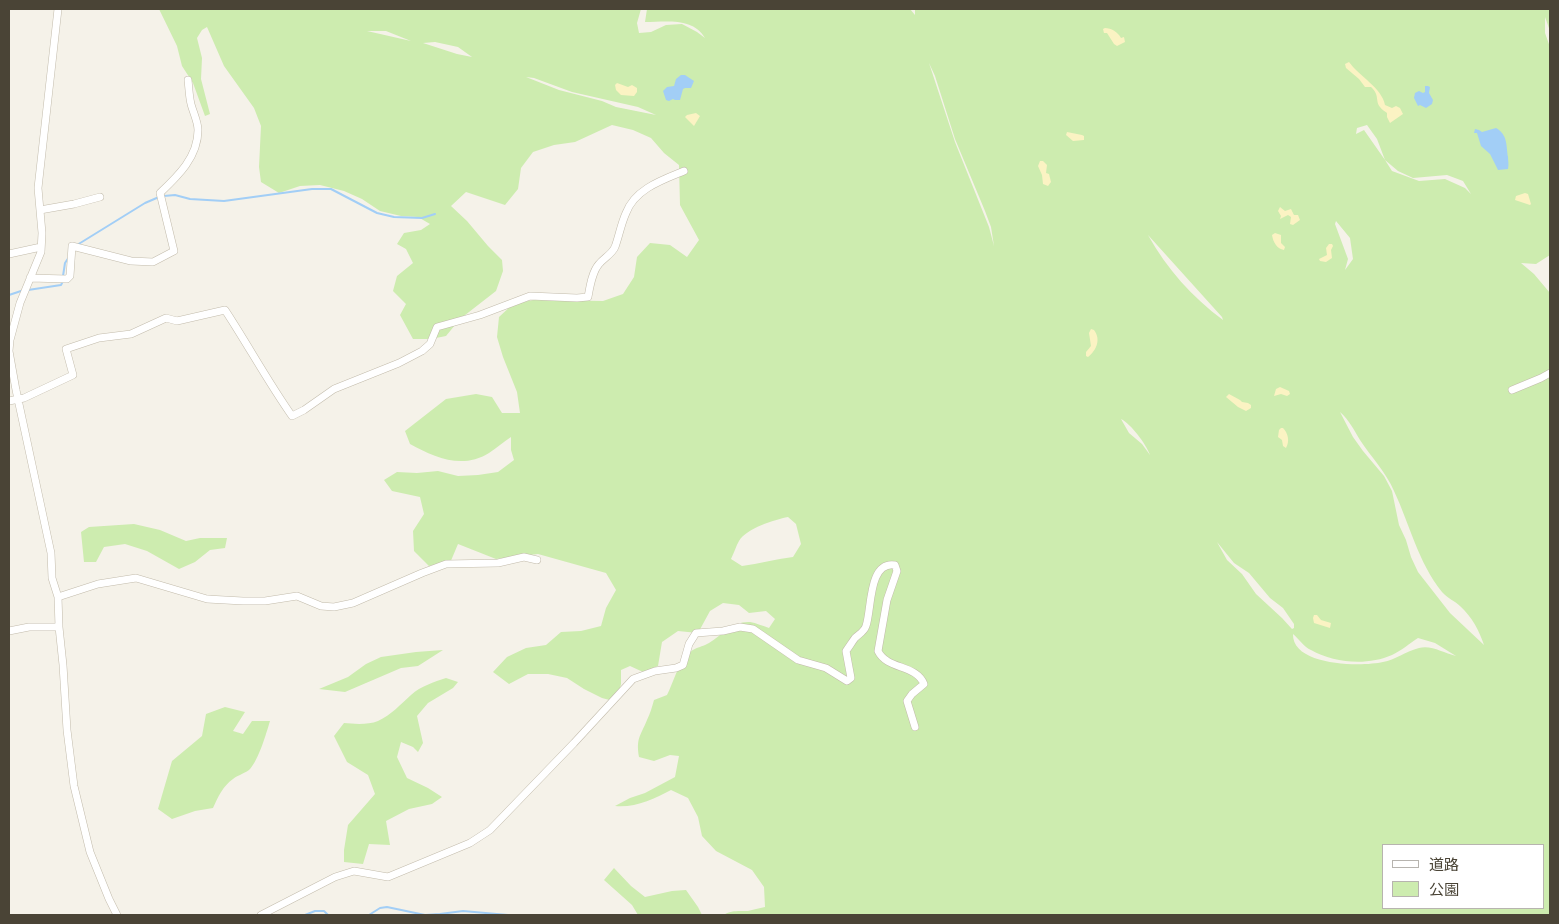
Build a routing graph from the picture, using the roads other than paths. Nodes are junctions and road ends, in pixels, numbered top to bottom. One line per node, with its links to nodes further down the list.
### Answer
1 (58, 9): 5 (street)
2 (188, 80): 8 (street)
3 (684, 171): 11 (street)
4 (100, 197): 5 (street)
5 (40, 210): 6 (street)
6 (41, 247): 7 (street); 8 (street)
7 (9, 254)
8 (30, 278): 11 (street)
9 (1550, 373): 10 (street)
10 (1512, 390)
11 (18, 399): 12 (street); 14 (street)
12 (9, 401)
13 (537, 560): 14 (street)
14 (58, 597): 15 (street)
15 (58, 627): 16 (street); 18 (street)
16 (9, 631)
17 (915, 727): 19 (street)
18 (117, 915)
19 (261, 915)

